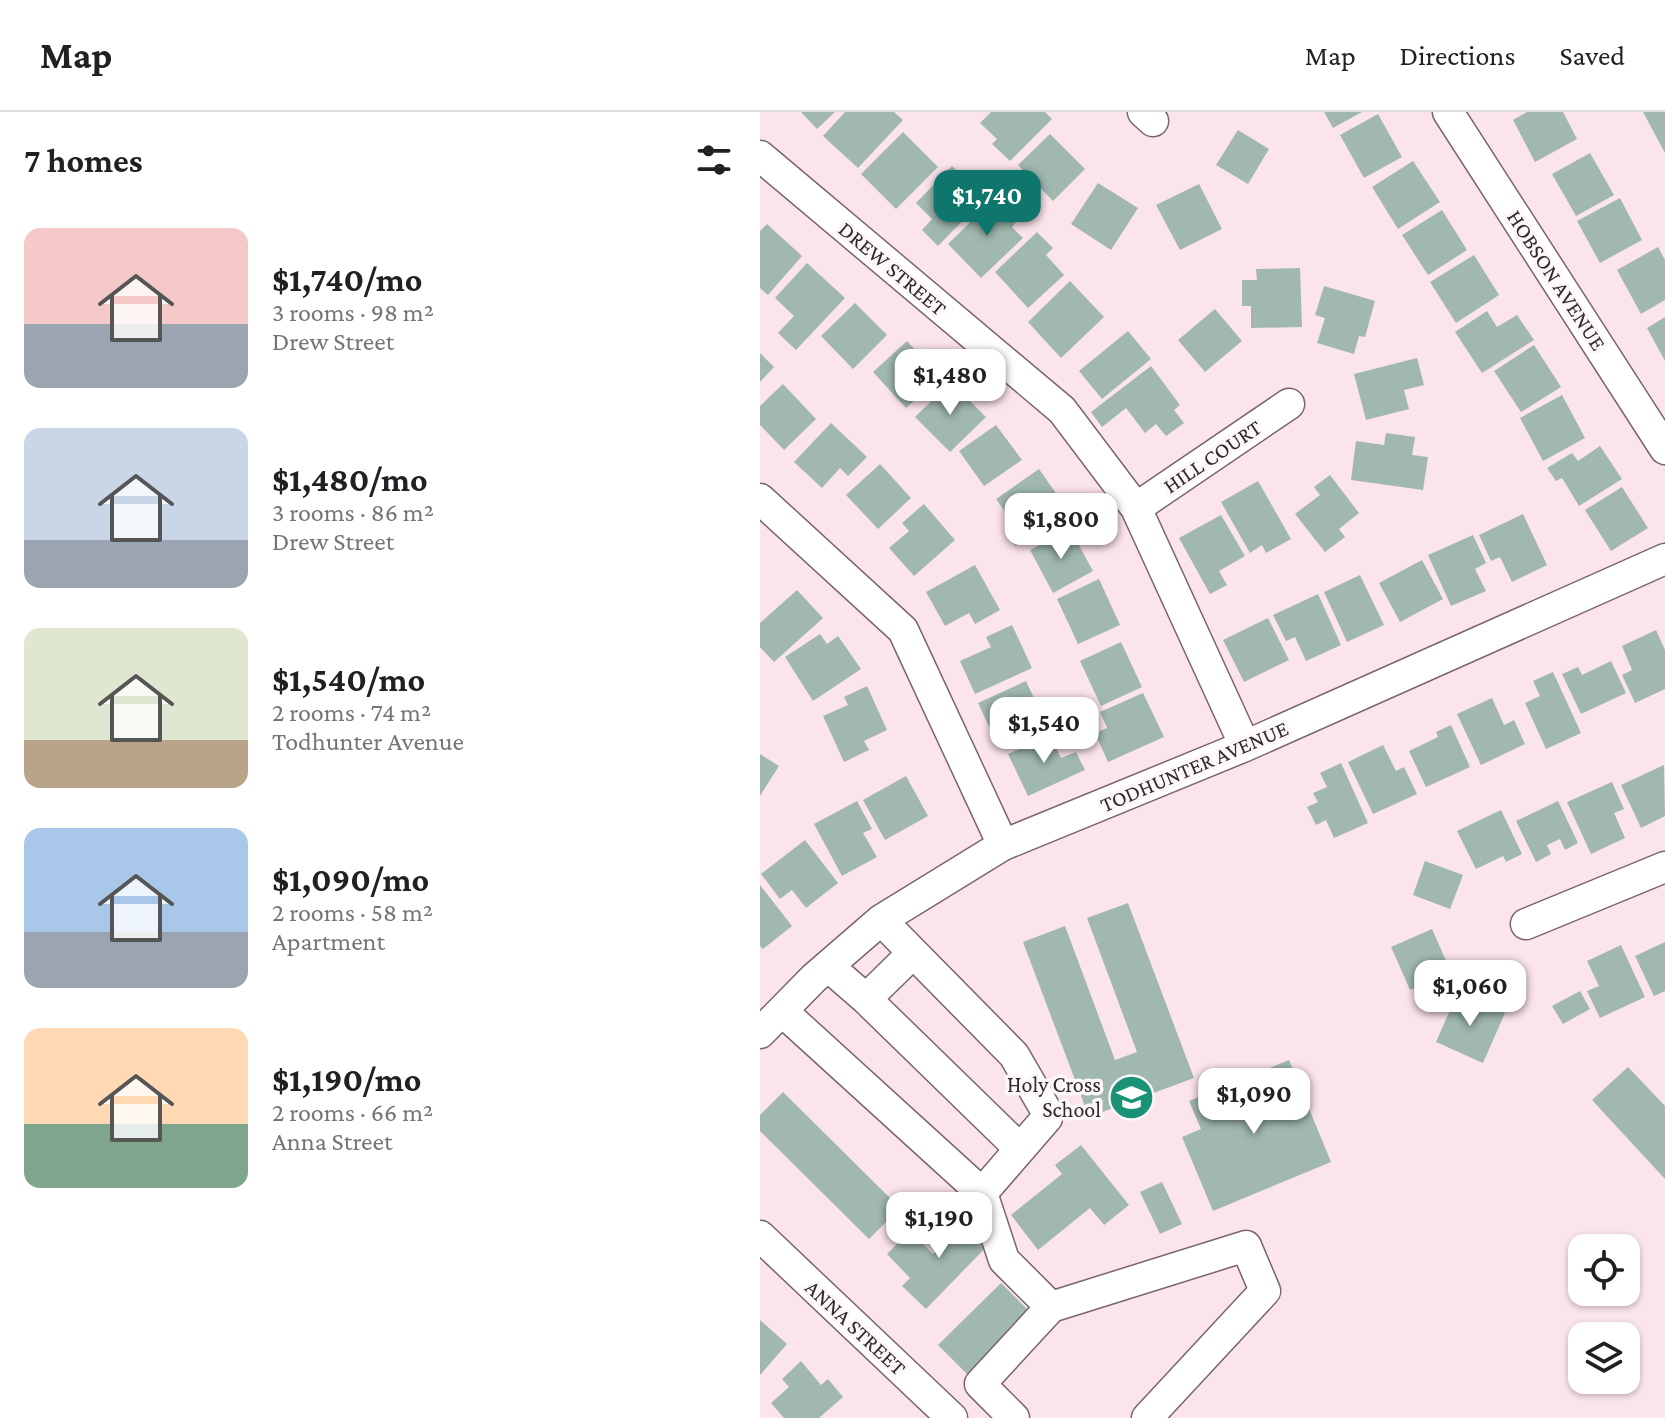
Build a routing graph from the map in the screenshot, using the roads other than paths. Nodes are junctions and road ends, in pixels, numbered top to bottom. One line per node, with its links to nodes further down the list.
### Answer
1 (1448, 112): 4 (street, HOBSON AVENUE)
2 (760, 156): 6 (street, DREW STREET)
3 (1289, 404): 6 (street, HILL COURT)
4 (1665, 449)
5 (760, 499): 9 (street)
6 (1136, 508): 8 (street, DREW STREET)
7 (1665, 559): 8 (street, TODHUNTER AVENUE)
8 (1245, 746): 9 (street, TODHUNTER AVENUE)
9 (1003, 845): 11 (street, TODHUNTER AVENUE)
10 (1665, 867): 12 (street)
11 (881, 920): 13 (street); 14 (street, TODHUNTER AVENUE)
12 (1526, 924)
13 (912, 954): 15 (street); 18 (street)
14 (828, 966): 15 (street); 16 (street, TODHUNTER AVENUE)
15 (866, 999): 18 (street)
16 (782, 1011): 17 (street, TODHUNTER AVENUE); 19 (street)
17 (760, 1033)
18 (1020, 1149): 19 (street)
19 (982, 1193): 21 (street)
20 (760, 1236): 22 (street, ANNA STREET)
21 (1051, 1307): 23 (street); 24 (street)
22 (952, 1418)
23 (1014, 1418)
24 (1147, 1418)

